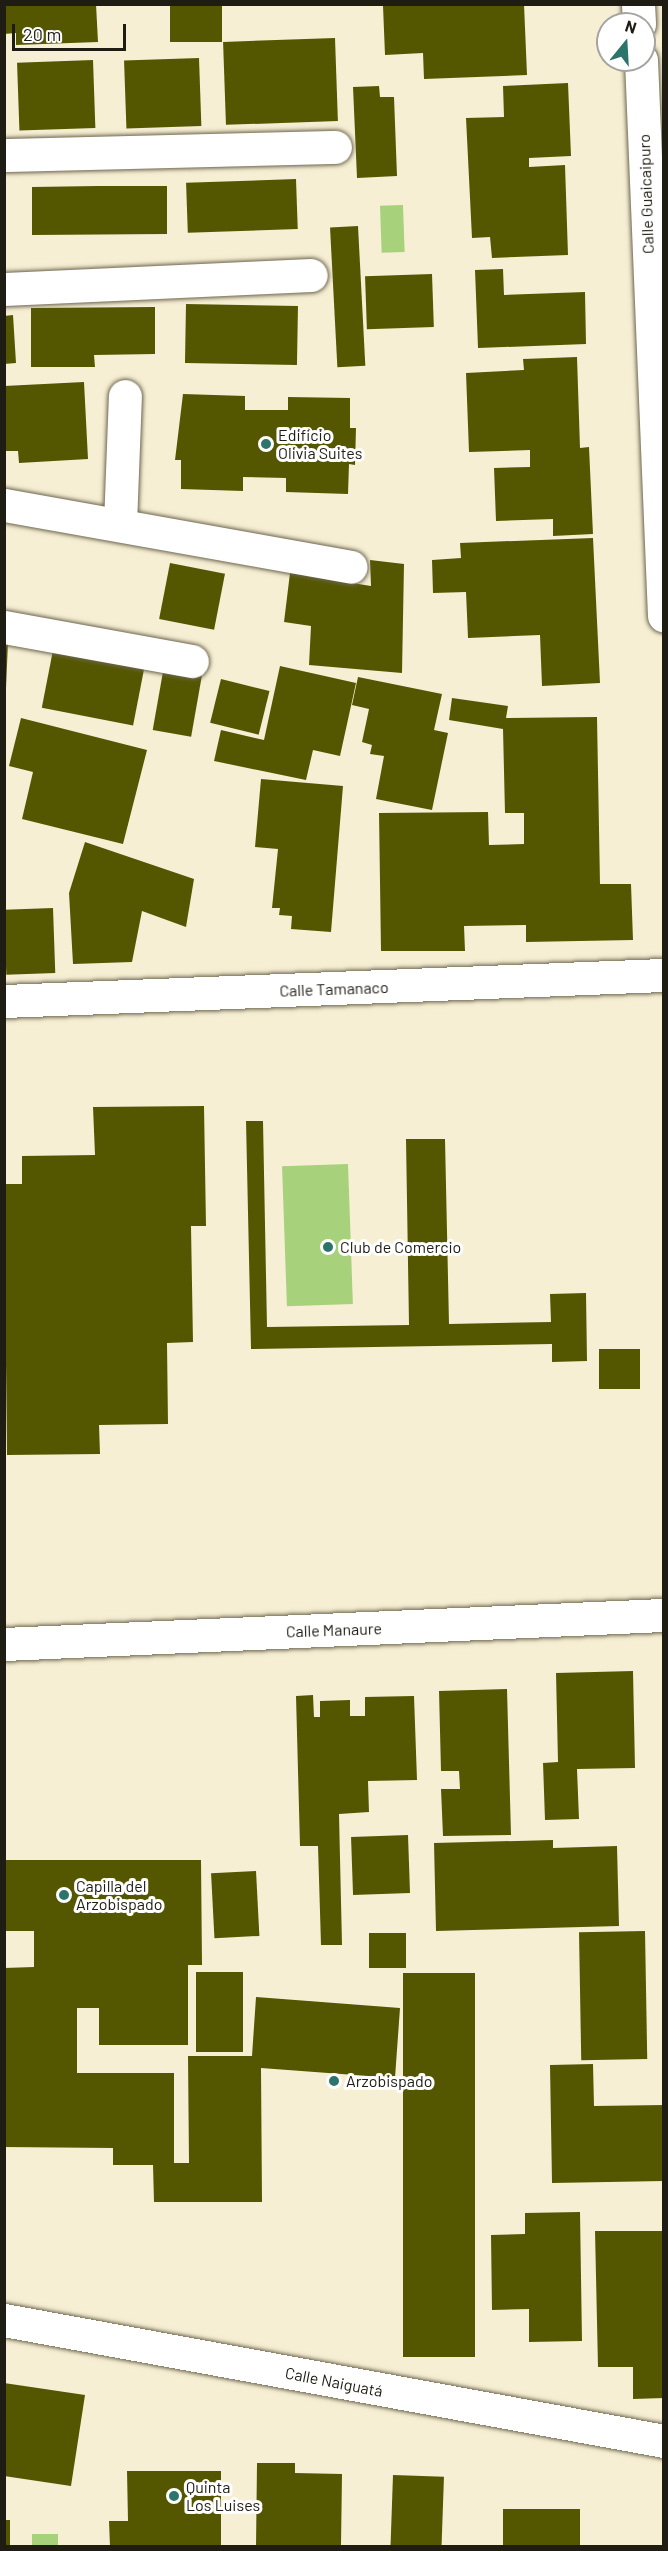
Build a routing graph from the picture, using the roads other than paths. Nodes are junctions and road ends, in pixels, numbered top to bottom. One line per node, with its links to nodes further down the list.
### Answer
1 (641, 72): 6 (street, Calle Guaicaipuro)
2 (335, 147): 3 (street)
3 (4, 155)
4 (311, 275): 5 (street)
5 (4, 289)
6 (657, 301): 11 (street, Calle Guaicaipuro)
7 (125, 396): 9 (street)
8 (4, 505): 9 (street)
9 (120, 524): 10 (street)
10 (351, 567)
11 (663, 616)
12 (4, 627): 13 (street)
13 (192, 661)
14 (663, 975): 15 (street, Calle Tamanaco)
15 (4, 1002)
16 (663, 1615): 17 (street, Calle Manaure)
17 (4, 1644)
18 (4, 2320): 19 (street, Calle Naiguatá)
19 (663, 2441)

